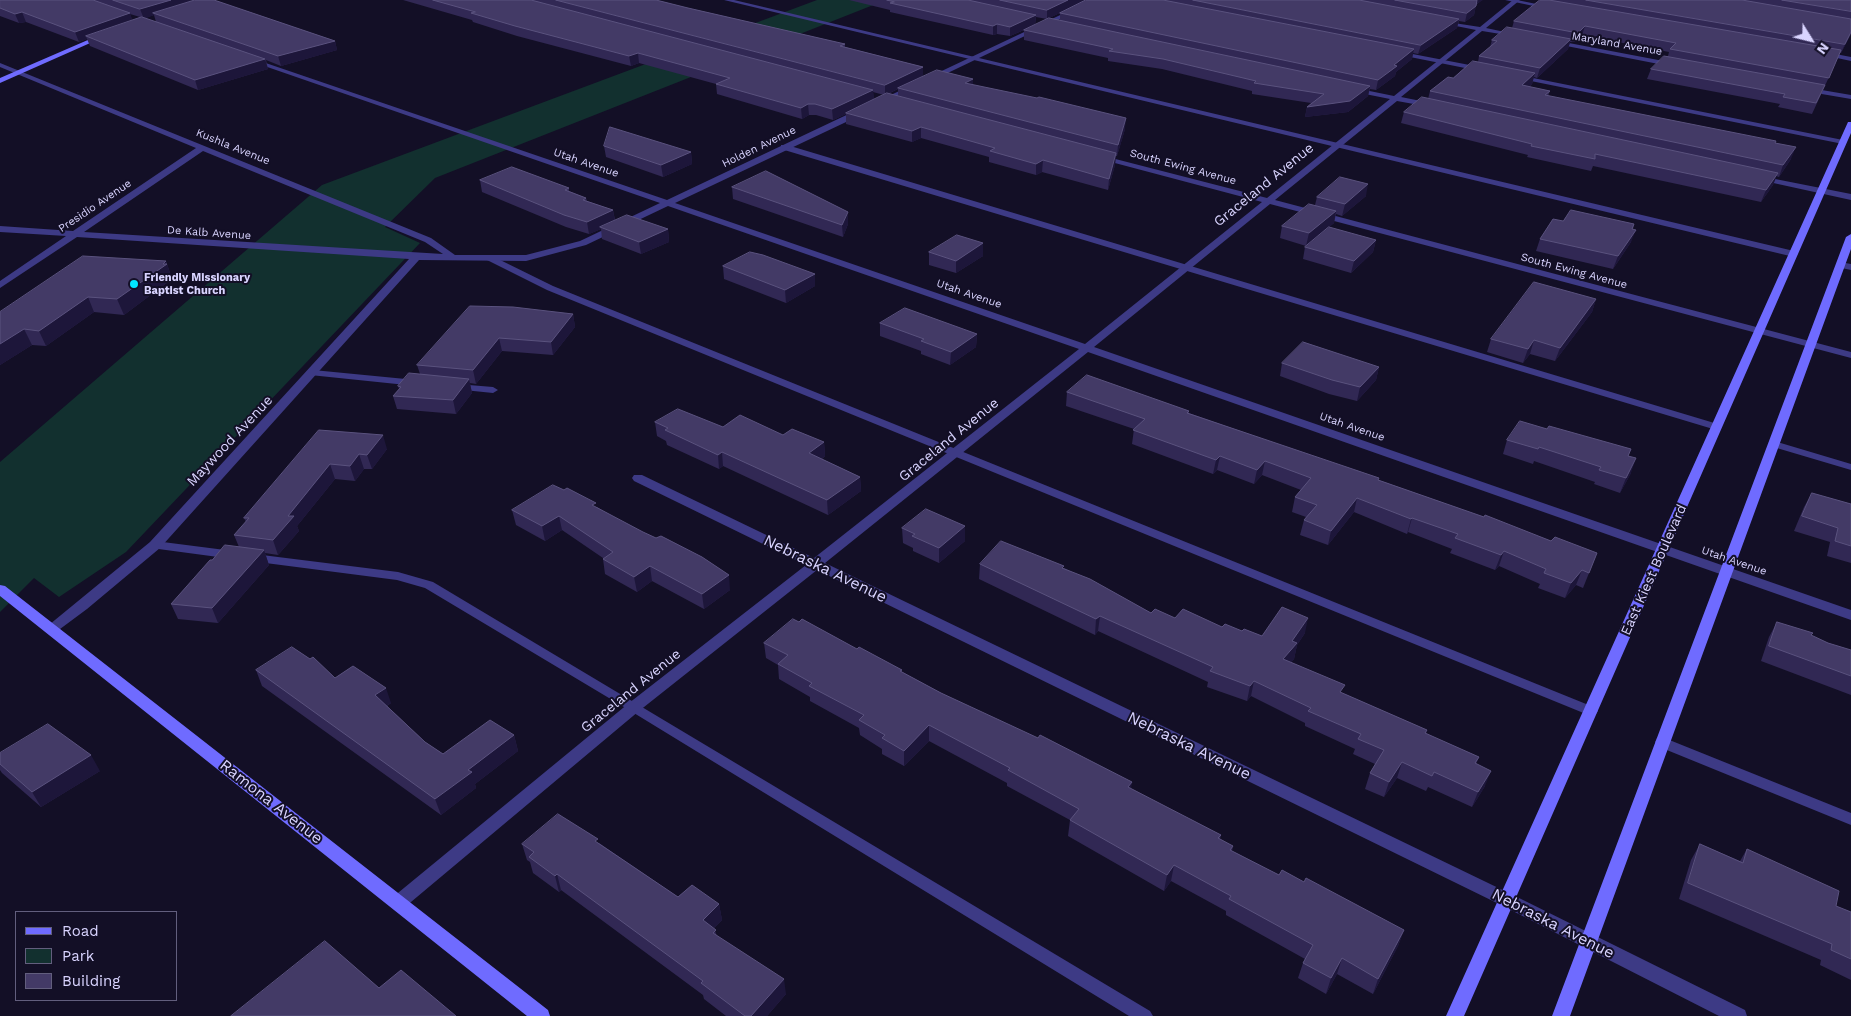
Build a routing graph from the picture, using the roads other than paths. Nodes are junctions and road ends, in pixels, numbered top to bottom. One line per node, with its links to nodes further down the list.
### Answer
1 (727, 0): 17 (lane)
2 (1097, 0): 7 (street, Holden Avenue)
3 (1514, 0): 4 (lane); 9 (street, Graceland Avenue)
4 (1554, 8)
5 (1029, 19): 7 (street)
6 (1434, 21): 9 (street)
7 (1048, 23): 8 (street); 17 (street, Holden Avenue)
8 (1057, 25)
9 (1482, 29): 11 (street); 18 (street, Graceland Avenue)
10 (115, 31): 22 (main road)
11 (1521, 36)
12 (1540, 40): 20 (street, Maryland Avenue)
13 (1393, 52): 18 (lane)
14 (1822, 54): 16 (lane)
15 (244, 58): 43 (street, Utah Avenue)
16 (1851, 58)
17 (972, 59): 30 (street, Holden Avenue); 35 (lane)
18 (1442, 61): 21 (lane); 29 (street, Graceland Avenue)
19 (0, 65): 22 (street, Kushla Avenue)
20 (1687, 67)
21 (1490, 71)
22 (18, 72): 24 (main road); 36 (street, Kushla Avenue)
23 (1509, 75): 34 (lane)
24 (0, 81)
25 (1349, 88): 29 (street)
26 (1804, 88): 28 (street)
27 (876, 97): 30 (street)
28 (1851, 97)
29 (1398, 98): 32 (street); 35 (street, Graceland Avenue)
30 (885, 100): 31 (street); 37 (street, Holden Avenue)
31 (894, 102)
32 (1445, 109)
33 (1851, 124): 34 (main road, East Kiest Boulevard)
34 (1843, 142): 40 (main road, East Kiest Boulevard)
35 (1337, 145): 42 (street, Graceland Avenue); 47 (lane)
36 (203, 147): 45 (street, Presidio Avenue); 49 (street, Kushla Avenue)
37 (784, 147): 43 (street, Holden Avenue); 52 (lane)
38 (1086, 153): 42 (street, South Ewing Avenue)
39 (1751, 176): 40 (street)
40 (1821, 191): 41 (street); 47 (main road, East Kiest Boulevard)
41 (1851, 197)
42 (1268, 201): 52 (street, Graceland Avenue); 54 (street, South Ewing Avenue)
43 (667, 203): 50 (street, Holden Avenue); 56 (street, Utah Avenue)
44 (0, 229): 45 (street, De Kalb Avenue)
45 (73, 234): 48 (street, De Kalb Avenue); 53 (street, Presidio Avenue)
46 (1851, 237): 51 (main road)
47 (1794, 254): 54 (main road, East Kiest Boulevard)
48 (416, 257): 49 (street, Holden Avenue); 58 (street, Maywood Avenue)
49 (454, 258): 50 (street, Holden Avenue)
50 (490, 258): 64 (lane)
51 (1846, 266): 55 (main road)
52 (1186, 267): 56 (street, Graceland Avenue); 62 (lane)
53 (0, 285)
54 (1760, 331): 55 (street, South Ewing Avenue); 62 (main road, East Kiest Boulevard)
55 (1811, 345): 57 (street, South Ewing Avenue); 63 (main road)
56 (1088, 348): 64 (street, Graceland Avenue); 68 (street, Utah Avenue)
57 (1851, 355)
58 (313, 373): 59 (lane); 67 (street, Maywood Avenue)
59 (427, 384)
60 (446, 386): 61 (lane)
61 (493, 390)
62 (1717, 427): 68 (main road, East Kiest Boulevard)
63 (1774, 444): 65 (lane); 70 (main road)
64 (957, 453): 69 (street, Graceland Avenue); 75 (lane)
65 (1851, 467)
66 (638, 478): 69 (street, Nebraska Avenue)
67 (155, 545): 73 (street, Maywood Avenue); 74 (lane)
68 (1663, 550): 70 (street, Utah Avenue); 75 (main road, East Kiest Boulevard)
69 (817, 565): 74 (street, Graceland Avenue); 78 (street, Nebraska Avenue)
70 (1726, 571): 72 (street, Utah Avenue); 76 (main road)
71 (0, 588): 73 (main road, Ramona Avenue)
72 (1851, 614)
73 (51, 629): 79 (main road, Ramona Avenue)
74 (634, 706): 79 (street, Graceland Avenue); 82 (lane)
75 (1591, 711): 78 (main road, East Kiest Boulevard)
76 (1662, 742): 77 (lane); 80 (main road)
77 (1851, 820)
78 (1507, 900): 80 (street, Nebraska Avenue); 83 (main road, East Kiest Boulevard)
79 (399, 902): 81 (main road, Ramona Avenue)
80 (1588, 942): 84 (main road); 85 (street, Nebraska Avenue)
81 (541, 1016)
82 (1144, 1016)
83 (1455, 1016)
84 (1561, 1016)
85 (1738, 1016)

